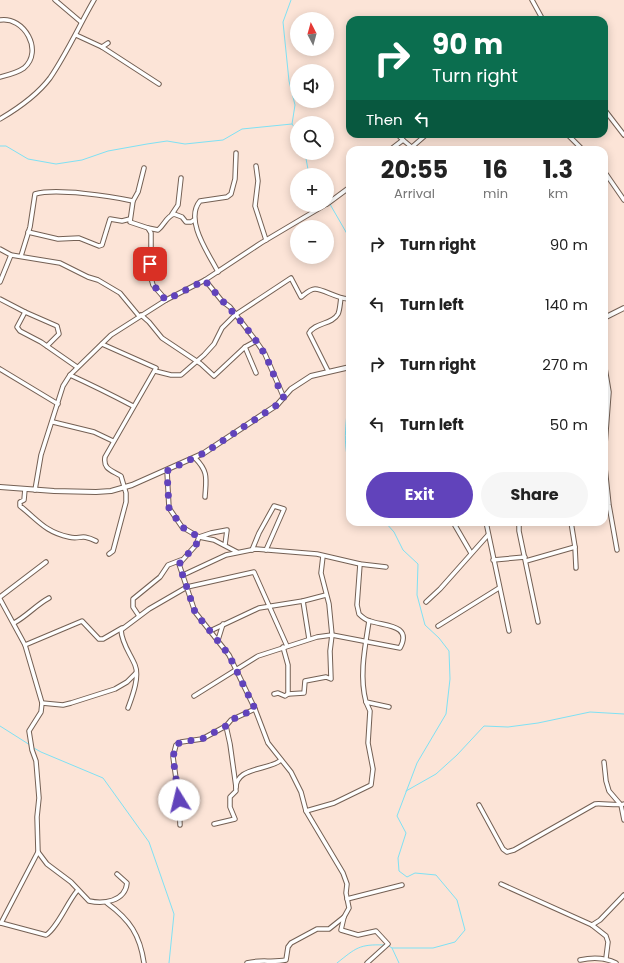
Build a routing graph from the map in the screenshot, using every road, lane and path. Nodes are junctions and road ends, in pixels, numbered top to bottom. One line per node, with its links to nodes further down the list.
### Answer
1 (55, 0): 6 (street)
2 (94, 0): 6 (street)
3 (532, 0): 4 (street)
4 (541, 16)
5 (0, 20): 10 (street)
6 (81, 22): 7 (street)
7 (76, 35): 9 (street); 13 (street)
8 (108, 43): 9 (street)
9 (102, 47): 11 (street)
10 (0, 77)
11 (159, 84)
12 (608, 114): 14 (street)
13 (0, 119)
14 (624, 135)
15 (424, 138): 20 (street)
16 (571, 138): 21 (street)
17 (403, 140): 18 (street); 19 (street)
18 (395, 146)
19 (410, 146)
20 (417, 146)
21 (579, 146)
22 (236, 154): 34 (street)
23 (256, 166): 37 (street)
24 (144, 168): 30 (street)
25 (181, 178): 32 (street)
26 (608, 178): 29 (street)
27 (346, 190): 28 (street)
28 (334, 198)
29 (624, 200)
30 (133, 201): 33 (street); 36 (street)
31 (313, 212): 37 (street)
32 (171, 215): 34 (street); 35 (street)
33 (130, 219): 35 (street); 36 (street)
34 (194, 220): 41 (street)
35 (148, 228): 47 (street)
36 (28, 232): 40 (street)
37 (266, 240): 41 (street)
38 (0, 249): 39 (street)
39 (11, 255): 40 (street); 43 (street)
40 (21, 256): 52 (street)
41 (218, 272): 42 (street)
42 (205, 280): 47 (street); 51 (street)
43 (0, 282)
44 (0, 298): 49 (street)
45 (341, 298): 46 (street); 51 (street); 63 (street)
46 (346, 299)
47 (166, 300): 52 (street)
48 (623, 308): 50 (street); 53 (street)
49 (25, 312): 56 (street); 56 (street)
50 (624, 314)
51 (235, 315): 54 (street); 58 (street)
52 (140, 316): 55 (street); 58 (street)
53 (608, 316)
54 (256, 341): 57 (street); 67 (street)
55 (102, 344): 59 (street); 62 (street)
56 (47, 346): 59 (street)
57 (245, 346): 58 (street); 64 (street)
58 (198, 362): 62 (street)
59 (77, 367): 65 (street)
60 (346, 368): 63 (street)
61 (0, 369): 68 (street)
62 (155, 371): 69 (street)
63 (328, 371): 67 (street)
64 (256, 373)
65 (70, 375): 68 (street); 69 (street)
66 (608, 382): 70 (street)
67 (284, 398): 73 (street)
68 (58, 404): 71 (street)
69 (133, 406): 72 (street)
70 (608, 414)
71 (53, 422): 72 (street); 78 (street)
72 (113, 442): 76 (street)
73 (195, 458): 74 (street); 79 (street)
74 (167, 471): 76 (street); 86 (street)
75 (0, 487): 77 (street)
76 (124, 487): 78 (street); 96 (street)
77 (25, 489): 78 (street); 87 (street)
78 (35, 490)
79 (205, 497)
80 (608, 504): 93 (street)
81 (455, 526): 95 (street)
82 (487, 526): 85 (street)
83 (520, 526): 99 (street)
84 (572, 526): 89 (street)
85 (488, 535): 95 (street); 101 (street)
86 (199, 537): 88 (street); 88 (street); 100 (street)
87 (96, 541)
88 (225, 545): 90 (street)
89 (576, 547): 99 (street); 105 (street)
90 (231, 548): 94 (street); 97 (street)
91 (252, 550): 92 (street); 92 (street); 94 (street)
92 (266, 550): 98 (street)
93 (617, 550)
94 (237, 552): 97 (street)
95 (471, 553): 113 (street)
96 (109, 554)
97 (230, 554): 106 (street)
98 (323, 556): 103 (street); 109 (street)
99 (525, 559): 101 (street); 118 (street)
100 (181, 560): 106 (street); 115 (street)
101 (494, 560): 108 (street)
102 (46, 562): 110 (street)
103 (360, 564): 104 (street); 116 (street)
104 (386, 567)
105 (576, 568)
106 (183, 576): 107 (street)
107 (187, 587): 114 (street); 115 (street); 122 (street)
108 (499, 588): 120 (street); 123 (street)
109 (326, 596): 112 (street); 124 (street)
110 (0, 598): 117 (street)
111 (49, 598): 117 (street)
112 (303, 602): 114 (street); 125 (street)
113 (426, 602)
114 (269, 607): 119 (street); 129 (street)
115 (139, 616): 121 (street)
116 (369, 621): 127 (street); 127 (street)
117 (14, 622): 128 (street)
118 (538, 622)
119 (223, 624): 122 (street); 126 (street)
120 (438, 626)
121 (123, 628): 128 (street); 131 (street)
122 (210, 631): 126 (street)
123 (509, 631)
124 (332, 635): 125 (street); 127 (street); 133 (street)
125 (309, 639): 129 (street)
126 (218, 640): 130 (street)
127 (366, 640): 135 (street)
128 (25, 645): 136 (street)
129 (285, 646): 130 (street); 133 (street)
130 (237, 670): 134 (street); 139 (street)
131 (136, 673): 136 (street); 138 (street)
132 (274, 694): 133 (street)
133 (288, 694)
134 (194, 696)
135 (366, 702): 137 (street); 146 (street)
136 (42, 703): 150 (street)
137 (389, 707)
138 (128, 708)
139 (255, 709): 140 (street); 141 (street)
140 (226, 726): 143 (street); 149 (street)
141 (281, 760): 143 (street); 146 (street)
142 (604, 762): 145 (street)
143 (236, 788): 148 (street)
144 (479, 804): 145 (street)
145 (622, 804): 147 (street)
146 (306, 811): 156 (street)
147 (624, 820)
148 (214, 824)
149 (180, 825)
150 (38, 852): 154 (street); 159 (street)
151 (117, 874): 157 (street)
152 (501, 884): 160 (street)
153 (402, 886): 156 (street)
154 (77, 891): 157 (street); 159 (street)
155 (624, 894): 160 (street)
156 (347, 899): 158 (street)
157 (107, 903): 164 (street)
158 (344, 917): 163 (street); 165 (street)
159 (1, 923)
160 (592, 925): 161 (street)
161 (606, 958): 162 (street); 167 (street)
162 (580, 960)
163 (368, 962): 166 (street)
164 (144, 963)
165 (246, 963)
166 (363, 963)
167 (616, 963)

